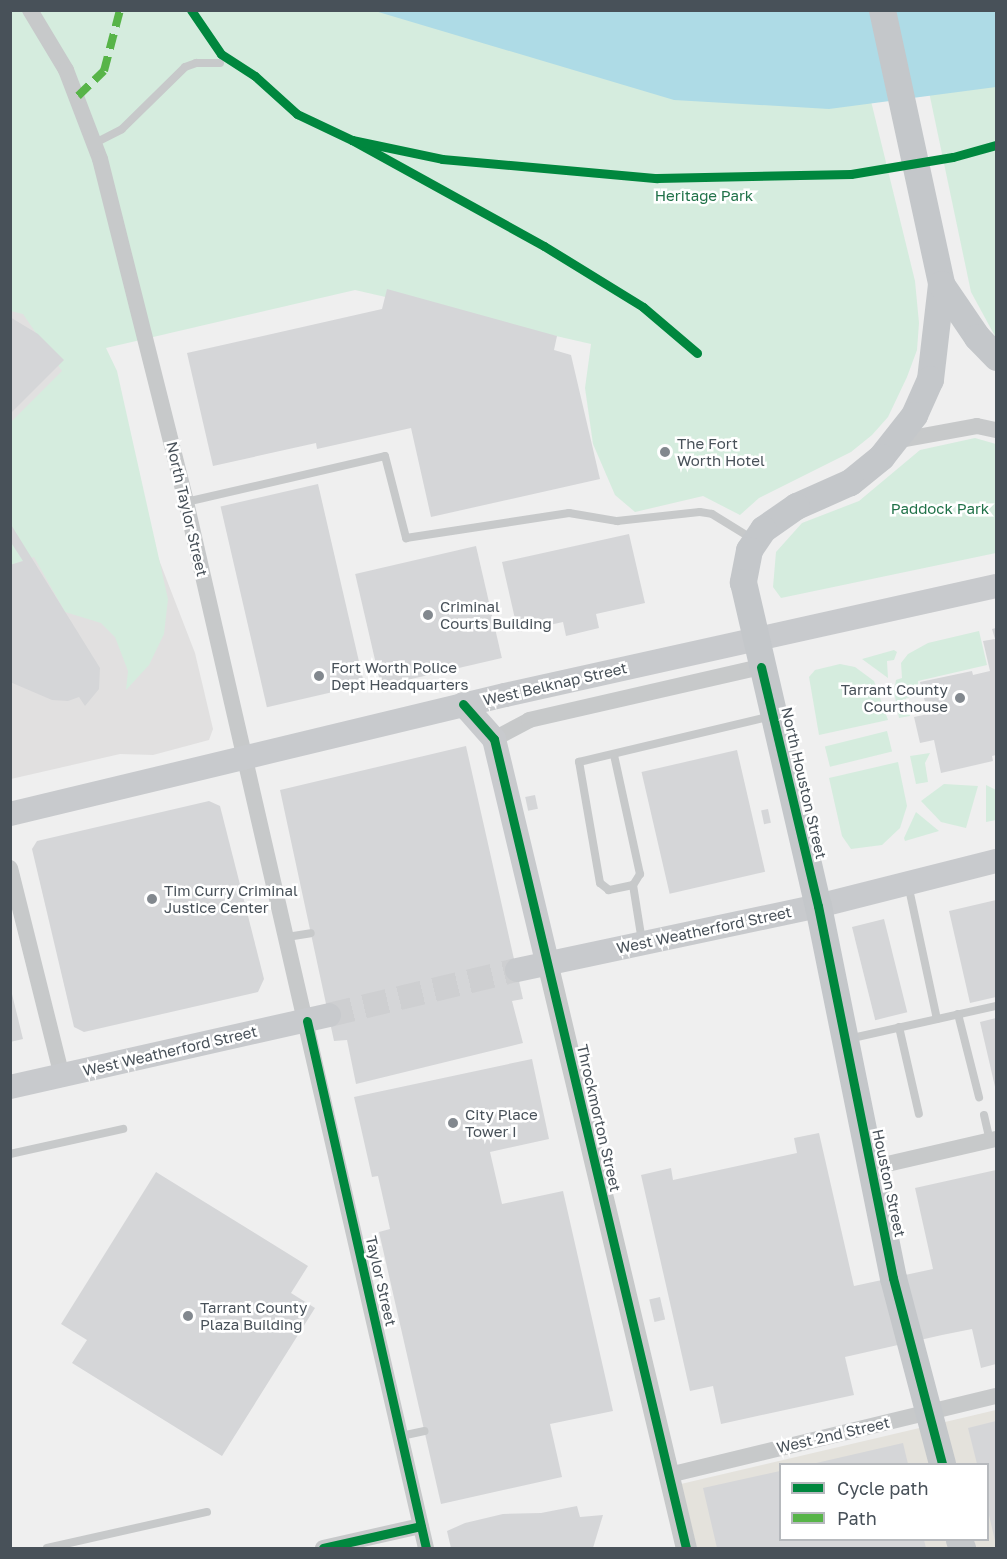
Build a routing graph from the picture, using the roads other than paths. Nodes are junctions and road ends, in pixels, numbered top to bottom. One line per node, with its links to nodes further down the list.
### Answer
1 (30, 10): 4 (street, North Taylor Street)
2 (882, 10): 5 (main road)
3 (220, 63): 4 (lane)
4 (94, 142): 9 (street, North Taylor Street)
5 (941, 281): 6 (main road); 8 (main road)
6 (996, 357)
7 (996, 430): 8 (street)
8 (895, 441): 10 (main road)
9 (186, 502): 10 (lane); 18 (street, North Taylor Street)
10 (754, 540): 12 (main road, North Houston Street)
11 (996, 586): 12 (main road, West Belknap Street)
12 (754, 639): 13 (main road, North Houston Street); 14 (main road, West Belknap Street)
13 (761, 667): 15 (main road, North Houston Street); 16 (street)
14 (463, 705): 16 (main road, Throckmorton Street); 18 (main road, West Belknap Street)
15 (772, 716): 17 (lane); 24 (main road, North Houston Street)
16 (494, 740): 28 (main road, Throckmorton Street)
17 (614, 754): 23 (lane); 23 (lane)
18 (244, 759): 19 (main road, West Belknap Street); 26 (street, North Taylor Street)
19 (10, 814)
20 (996, 861): 22 (main road, West Weatherford Street)
21 (10, 868): 36 (street)
22 (908, 882): 24 (main road, West Weatherford Street); 33 (lane)
23 (633, 885): 27 (lane)
24 (818, 906): 27 (main road, West Weatherford Street); 35 (main road, Houston Street)
25 (311, 933): 26 (lane)
26 (286, 937): 32 (street, North Taylor Street)
27 (643, 943): 28 (main road, West Weatherford Street)
28 (546, 962): 29 (main road, West Weatherford Street); 50 (street, Throckmorton Street)
29 (517, 970)
30 (996, 1006): 31 (lane)
31 (958, 1014): 33 (lane); 38 (lane)
32 (318, 1018): 36 (main road, West Weatherford Street); 48 (street, Taylor Street)
33 (938, 1019): 34 (lane)
34 (899, 1028): 35 (lane); 39 (lane)
35 (845, 1040): 44 (main road, Houston Street)
36 (62, 1076): 37 (main road, West Weatherford Street)
37 (10, 1087)
38 (979, 1097)
39 (919, 1114)
40 (984, 1115): 42 (lane)
41 (123, 1129): 43 (lane)
42 (993, 1142): 44 (street)
43 (10, 1155)
44 (870, 1168): 46 (main road, Houston Street)
45 (996, 1396): 46 (street, West 2nd Street)
46 (930, 1412): 49 (main road, Houston Street); 50 (street, West 2nd Street)
47 (424, 1431): 48 (lane)
48 (401, 1436): 52 (street, Taylor Street)
49 (942, 1463)
50 (669, 1475): 56 (street, Throckmorton Street)
51 (207, 1512): 53 (lane)
52 (421, 1526): 54 (street); 55 (street, Taylor Street)
53 (47, 1548)
54 (323, 1548)
55 (426, 1548)
56 (686, 1548)

